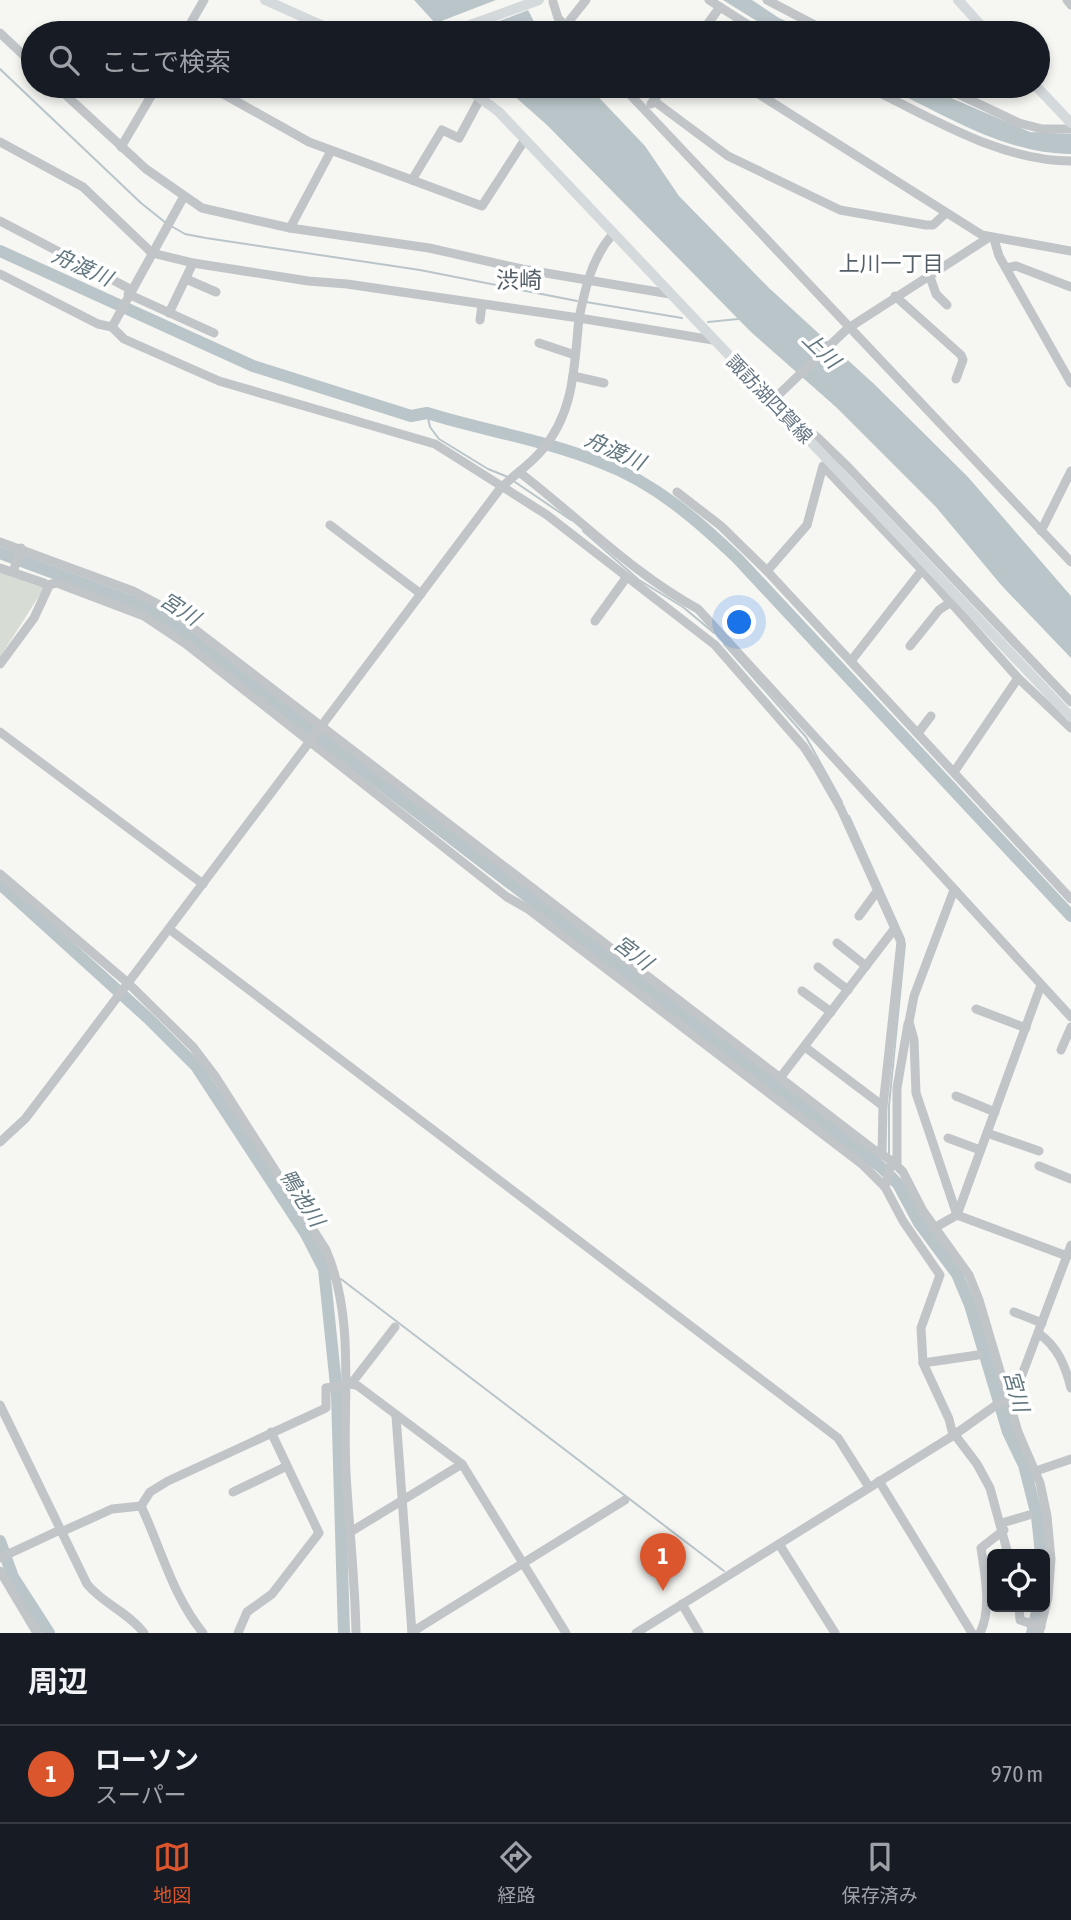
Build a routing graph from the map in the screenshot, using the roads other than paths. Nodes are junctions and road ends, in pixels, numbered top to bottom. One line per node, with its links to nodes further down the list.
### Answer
1 (204, 0): 13 (street)
2 (265, 0): 14 (main road)
3 (521, 0): 15 (main road)
4 (539, 0): 16 (main road)
5 (586, 0): 18 (street)
6 (709, 0): 12 (street)
7 (767, 0): 21 (street)
8 (958, 0): 22 (main road)
9 (1067, 0): 11 (street)
10 (553, 2): 17 (street)
11 (1071, 5)
12 (720, 8): 19 (street); 20 (street)
13 (192, 21)
14 (312, 21)
15 (467, 21)
16 (481, 21)
17 (561, 21)
18 (570, 21)
19 (710, 21)
20 (741, 21)
21 (807, 21)
22 (977, 21)
23 (0, 33): 24 (street)
24 (21, 53)
25 (69, 98): 42 (street)
26 (150, 98): 42 (street)
27 (230, 98): 43 (street)
28 (480, 98): 45 (street)
29 (482, 98): 40 (main road, 諏訪湖四賀線)
30 (633, 98): 37 (street)
31 (656, 98): 36 (street)
32 (765, 98): 47 (street)
33 (891, 98): 44 (street)
34 (966, 98): 39 (street)
35 (1047, 98): 38 (main road)
36 (654, 101): 37 (street); 47 (street)
37 (646, 112): 71 (street)
38 (1071, 123)
39 (1071, 129)
40 (524, 141): 45 (street); 50 (main road, 諏訪湖四賀線)
41 (0, 142): 53 (street)
42 (121, 147): 46 (street)
43 (331, 151): 45 (street); 49 (street)
44 (1071, 160)
45 (412, 180)
46 (183, 198): 49 (street); 53 (street)
47 (946, 213): 51 (street)
48 (0, 221): 62 (street)
49 (290, 228): 59 (street)
50 (613, 234): 59 (street); 63 (main road, 諏訪湖四賀線)
51 (991, 238): 52 (street); 55 (street); 57 (street)
52 (1071, 251)
53 (152, 253): 54 (street); 62 (street)
54 (194, 263): 58 (street); 65 (street)
55 (1006, 268): 60 (street); 79 (street)
56 (0, 274): 70 (street)
57 (929, 274): 64 (street); 66 (street)
58 (186, 279): 61 (street); 67 (street)
59 (588, 281): 63 (street); 68 (street)
60 (1071, 287)
61 (216, 292)
62 (129, 294): 67 (street); 70 (street)
63 (670, 294): 73 (main road, 諏訪湖四賀線)
64 (895, 296): 71 (street); 77 (street)
65 (482, 305): 68 (street); 69 (street)
66 (947, 305)
67 (169, 313): 72 (street)
68 (579, 318): 73 (street); 75 (street)
69 (480, 320)
70 (113, 325): 84 (street)
71 (848, 328): 80 (street); 87 (street)
72 (214, 333)
73 (713, 340): 80 (main road, 諏訪湖四賀線)
74 (539, 343): 75 (street)
75 (575, 355): 76 (street)
76 (573, 376): 78 (street); 83 (street)
77 (956, 380)
78 (604, 383)
79 (1071, 383)
80 (773, 399): 81 (main road, 諏訪湖四賀線)
81 (794, 424): 104 (street); 106 (main road, 諏訪湖四賀線)
82 (1071, 471): 87 (street)
83 (519, 472): 84 (street); 115 (street)
84 (503, 485): 95 (street); 97 (street)
85 (677, 492): 94 (street)
86 (330, 525): 97 (street)
87 (1041, 531): 90 (street)
88 (0, 542): 89 (street)
89 (21, 549): 92 (street); 107 (street)
90 (1071, 562)
91 (0, 568): 92 (street)
92 (13, 569): 96 (street)
93 (922, 570): 94 (street); 98 (street); 101 (street)
94 (767, 571): 101 (street)
95 (626, 578): 99 (street); 116 (street)
96 (47, 584): 102 (street); 111 (street)
97 (421, 594): 107 (street)
98 (951, 603): 100 (street); 103 (street)
99 (595, 621)
100 (910, 646)
101 (851, 661): 110 (street)
102 (0, 664)
103 (1018, 678): 108 (street); 112 (street)
104 (1071, 702)
105 (932, 716): 110 (street)
106 (1071, 717)
107 (322, 727): 111 (street); 136 (street)
108 (1071, 728)
109 (0, 732): 114 (street)
110 (918, 733): 112 (street)
111 (311, 742): 114 (street); 151 (street)
112 (954, 772): 117 (street)
113 (0, 874): 124 (street)
114 (203, 884): 120 (street)
115 (954, 890): 125 (street); 131 (street)
116 (878, 891): 118 (street); 119 (street)
117 (1071, 899)
118 (859, 916)
119 (895, 928): 122 (street); 140 (street)
120 (169, 929): 124 (street); 174 (street)
121 (837, 943): 122 (street)
122 (866, 966): 126 (street)
123 (818, 967): 126 (street)
124 (127, 984): 144 (street); 162 (street)
125 (1041, 985): 130 (street); 133 (street)
126 (848, 990): 129 (street)
127 (802, 991): 129 (street)
128 (976, 1009): 133 (street)
129 (831, 1012): 134 (street)
130 (1071, 1017)
131 (909, 1022): 137 (street); 138 (street)
132 (1071, 1027): 135 (street)
133 (1026, 1028): 141 (street)
134 (805, 1047): 136 (street); 140 (street)
135 (1061, 1050)
136 (780, 1078): 147 (street)
137 (897, 1088): 138 (street); 148 (street)
138 (916, 1093): 152 (street)
139 (956, 1096): 141 (street)
140 (883, 1106): 147 (street)
141 (995, 1112): 142 (street)
142 (987, 1133): 145 (street); 146 (street)
143 (948, 1138): 145 (street)
144 (0, 1142)
145 (981, 1150): 152 (street)
146 (1039, 1150)
147 (882, 1155): 148 (street)
148 (893, 1163): 151 (street); 153 (street)
149 (1039, 1166): 150 (street)
150 (1071, 1179)
151 (886, 1185): 161 (street)
152 (957, 1215): 153 (street); 155 (street)
153 (934, 1228): 164 (street)
154 (1071, 1245): 155 (street)
155 (1067, 1256): 157 (street)
156 (1014, 1312): 157 (street)
157 (1042, 1322): 159 (street)
158 (395, 1327): 162 (street)
159 (1038, 1334): 163 (street); 164 (street)
160 (978, 1355): 161 (street)
161 (923, 1363): 168 (street)
162 (349, 1386): 166 (street); 167 (street); 182 (street)
163 (1071, 1388)
164 (1007, 1397): 168 (street); 172 (street)
165 (0, 1405): 181 (street)
166 (396, 1416): 170 (street); 176 (street)
167 (271, 1432): 171 (street); 178 (street)
168 (954, 1434): 173 (street); 180 (street)
169 (1071, 1459): 172 (street)
170 (462, 1464): 176 (street); 186 (street)
171 (287, 1466): 175 (street); 195 (street)
172 (1036, 1471): 190 (street)
173 (879, 1481): 174 (street); 201 (street)
174 (869, 1487): 183 (street)
175 (233, 1492)
176 (404, 1500): 182 (street); 191 (street)
177 (625, 1500): 186 (street)
178 (141, 1506): 181 (street); 194 (street)
179 (1029, 1515): 180 (street)
180 (1003, 1527): 184 (street); 202 (street)
181 (61, 1531): 185 (street); 193 (street)
182 (352, 1531): 196 (street)
183 (779, 1544): 188 (street); 200 (street)
184 (1007, 1549)
185 (0, 1558)
186 (523, 1564): 191 (street); 197 (street)
187 (0, 1571): 192 (street)
188 (682, 1604): 198 (street); 199 (street)
189 (1019, 1612): 190 (street)
190 (1040, 1630)
191 (412, 1632)
192 (37, 1633)
193 (144, 1633)
194 (203, 1633)
195 (238, 1633)
196 (356, 1633)
197 (566, 1633)
198 (636, 1633)
199 (699, 1633)
200 (835, 1633)
201 (972, 1633)
202 (980, 1633)

